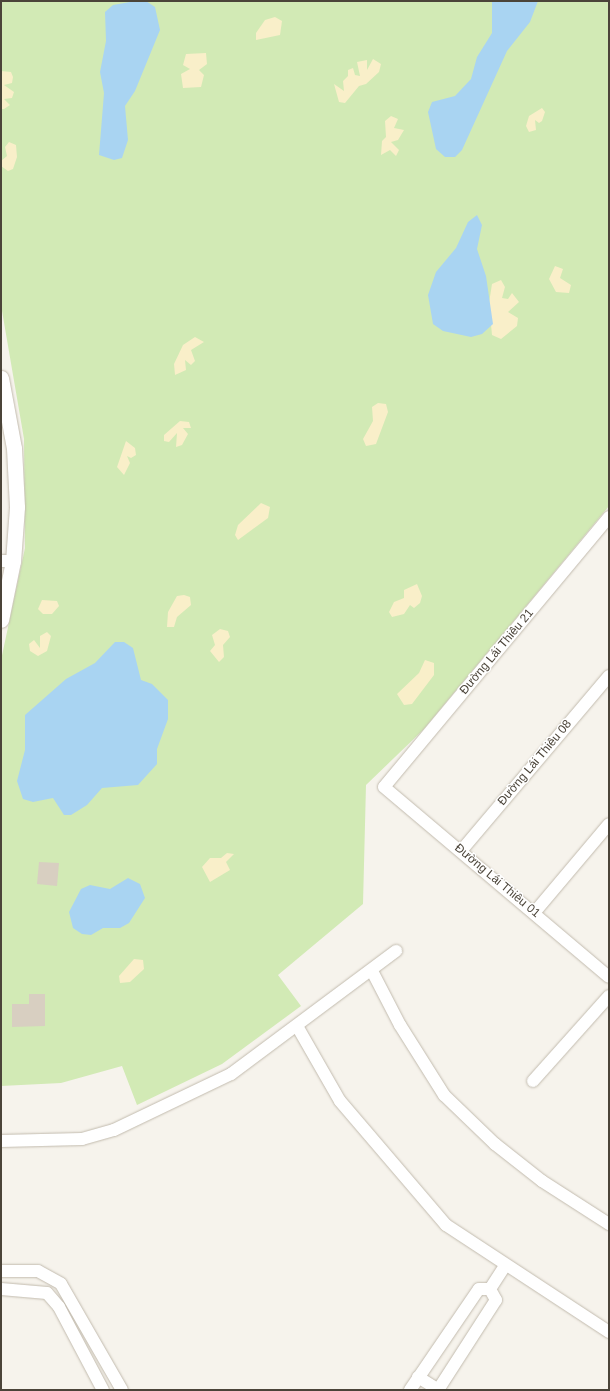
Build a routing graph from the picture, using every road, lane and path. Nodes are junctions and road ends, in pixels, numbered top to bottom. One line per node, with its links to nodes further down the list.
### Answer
1 (1, 378): 2 (street)
2 (5, 421): 4 (street)
3 (609, 517): 7 (street, Đường Lái Thiêu 21)
4 (7, 561): 5 (street)
5 (1, 620)
6 (609, 676): 9 (street, Đường Lái Thiêu 08)
7 (384, 787): 9 (street, Đường Lái Thiêu 01)
8 (609, 824): 10 (street)
9 (461, 851): 10 (street, Đường Lái Thiêu 01)
10 (534, 913): 13 (street, Đường Lái Thiêu 01)
11 (396, 951): 12 (street)
12 (372, 972): 15 (street); 18 (street)
13 (609, 977)
14 (609, 996): 16 (street)
15 (297, 1026): 17 (street); 19 (street)
16 (533, 1081)
17 (1, 1141)
18 (609, 1224)
19 (505, 1266): 22 (street); 23 (street)
20 (1, 1271): 26 (street)
21 (1, 1289): 25 (street)
22 (490, 1289): 24 (street); 28 (street)
23 (609, 1332)
24 (418, 1377): 27 (street); 28 (street)
25 (103, 1390)
26 (122, 1390)
27 (410, 1390)
28 (438, 1390)

